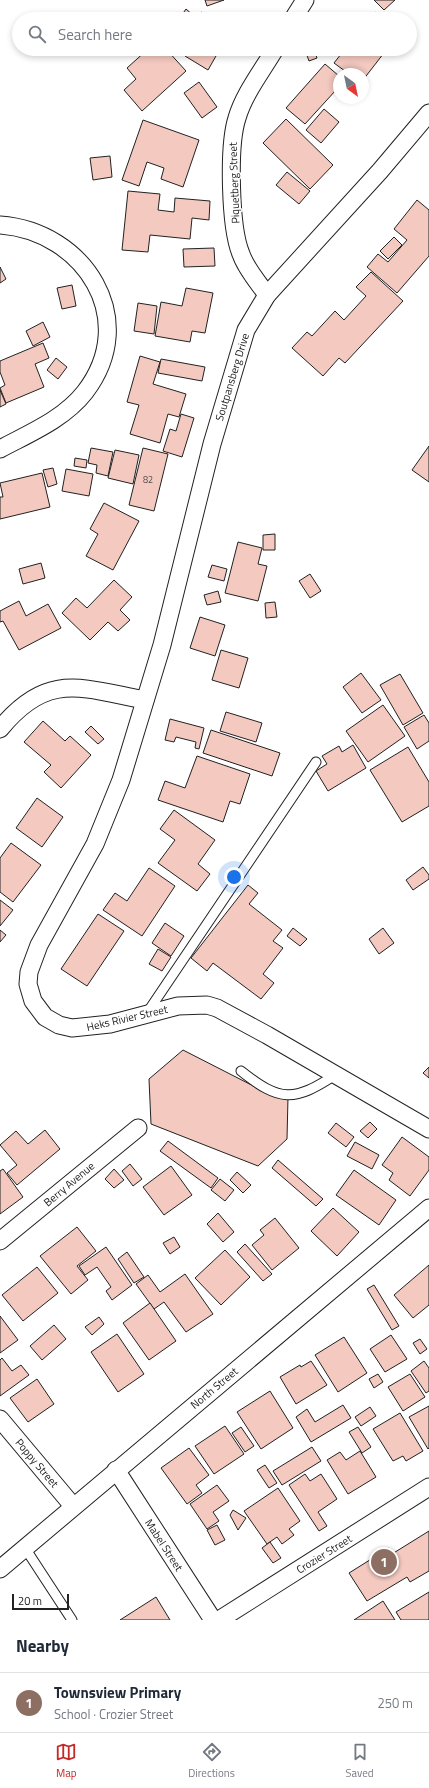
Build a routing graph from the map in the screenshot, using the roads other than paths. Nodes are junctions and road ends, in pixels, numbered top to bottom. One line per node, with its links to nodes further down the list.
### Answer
1 (271, 56): 4 (street, Piquetberg Street)
2 (429, 112): 4 (street, Soutpansberg Drive)
3 (0, 225): 5 (street)
4 (268, 295): 6 (street, Soutpansberg Drive)
5 (0, 448)
6 (145, 700): 7 (street); 9 (street, Heks Rivier Street)
7 (0, 729)
8 (316, 762): 9 (lane)
9 (146, 1014): 11 (street, Heks Rivier Street)
10 (241, 1071): 11 (lane)
11 (335, 1075): 13 (street, Heks Rivier Street)
12 (138, 1128): 15 (street, Berry Avenue)
13 (429, 1129)
14 (429, 1208): 17 (street, North Street)
15 (0, 1241)
16 (0, 1420): 19 (street, Poppy Street)
17 (116, 1470): 19 (street, North Street); 23 (street, Mabel Street)
18 (429, 1487): 24 (street, Crozier Street)
19 (73, 1506): 20 (street, North Street)
20 (26, 1548): 21 (street, North Street); 22 (lane)
21 (0, 1569)
22 (72, 1620)
23 (213, 1620)
24 (219, 1620)

